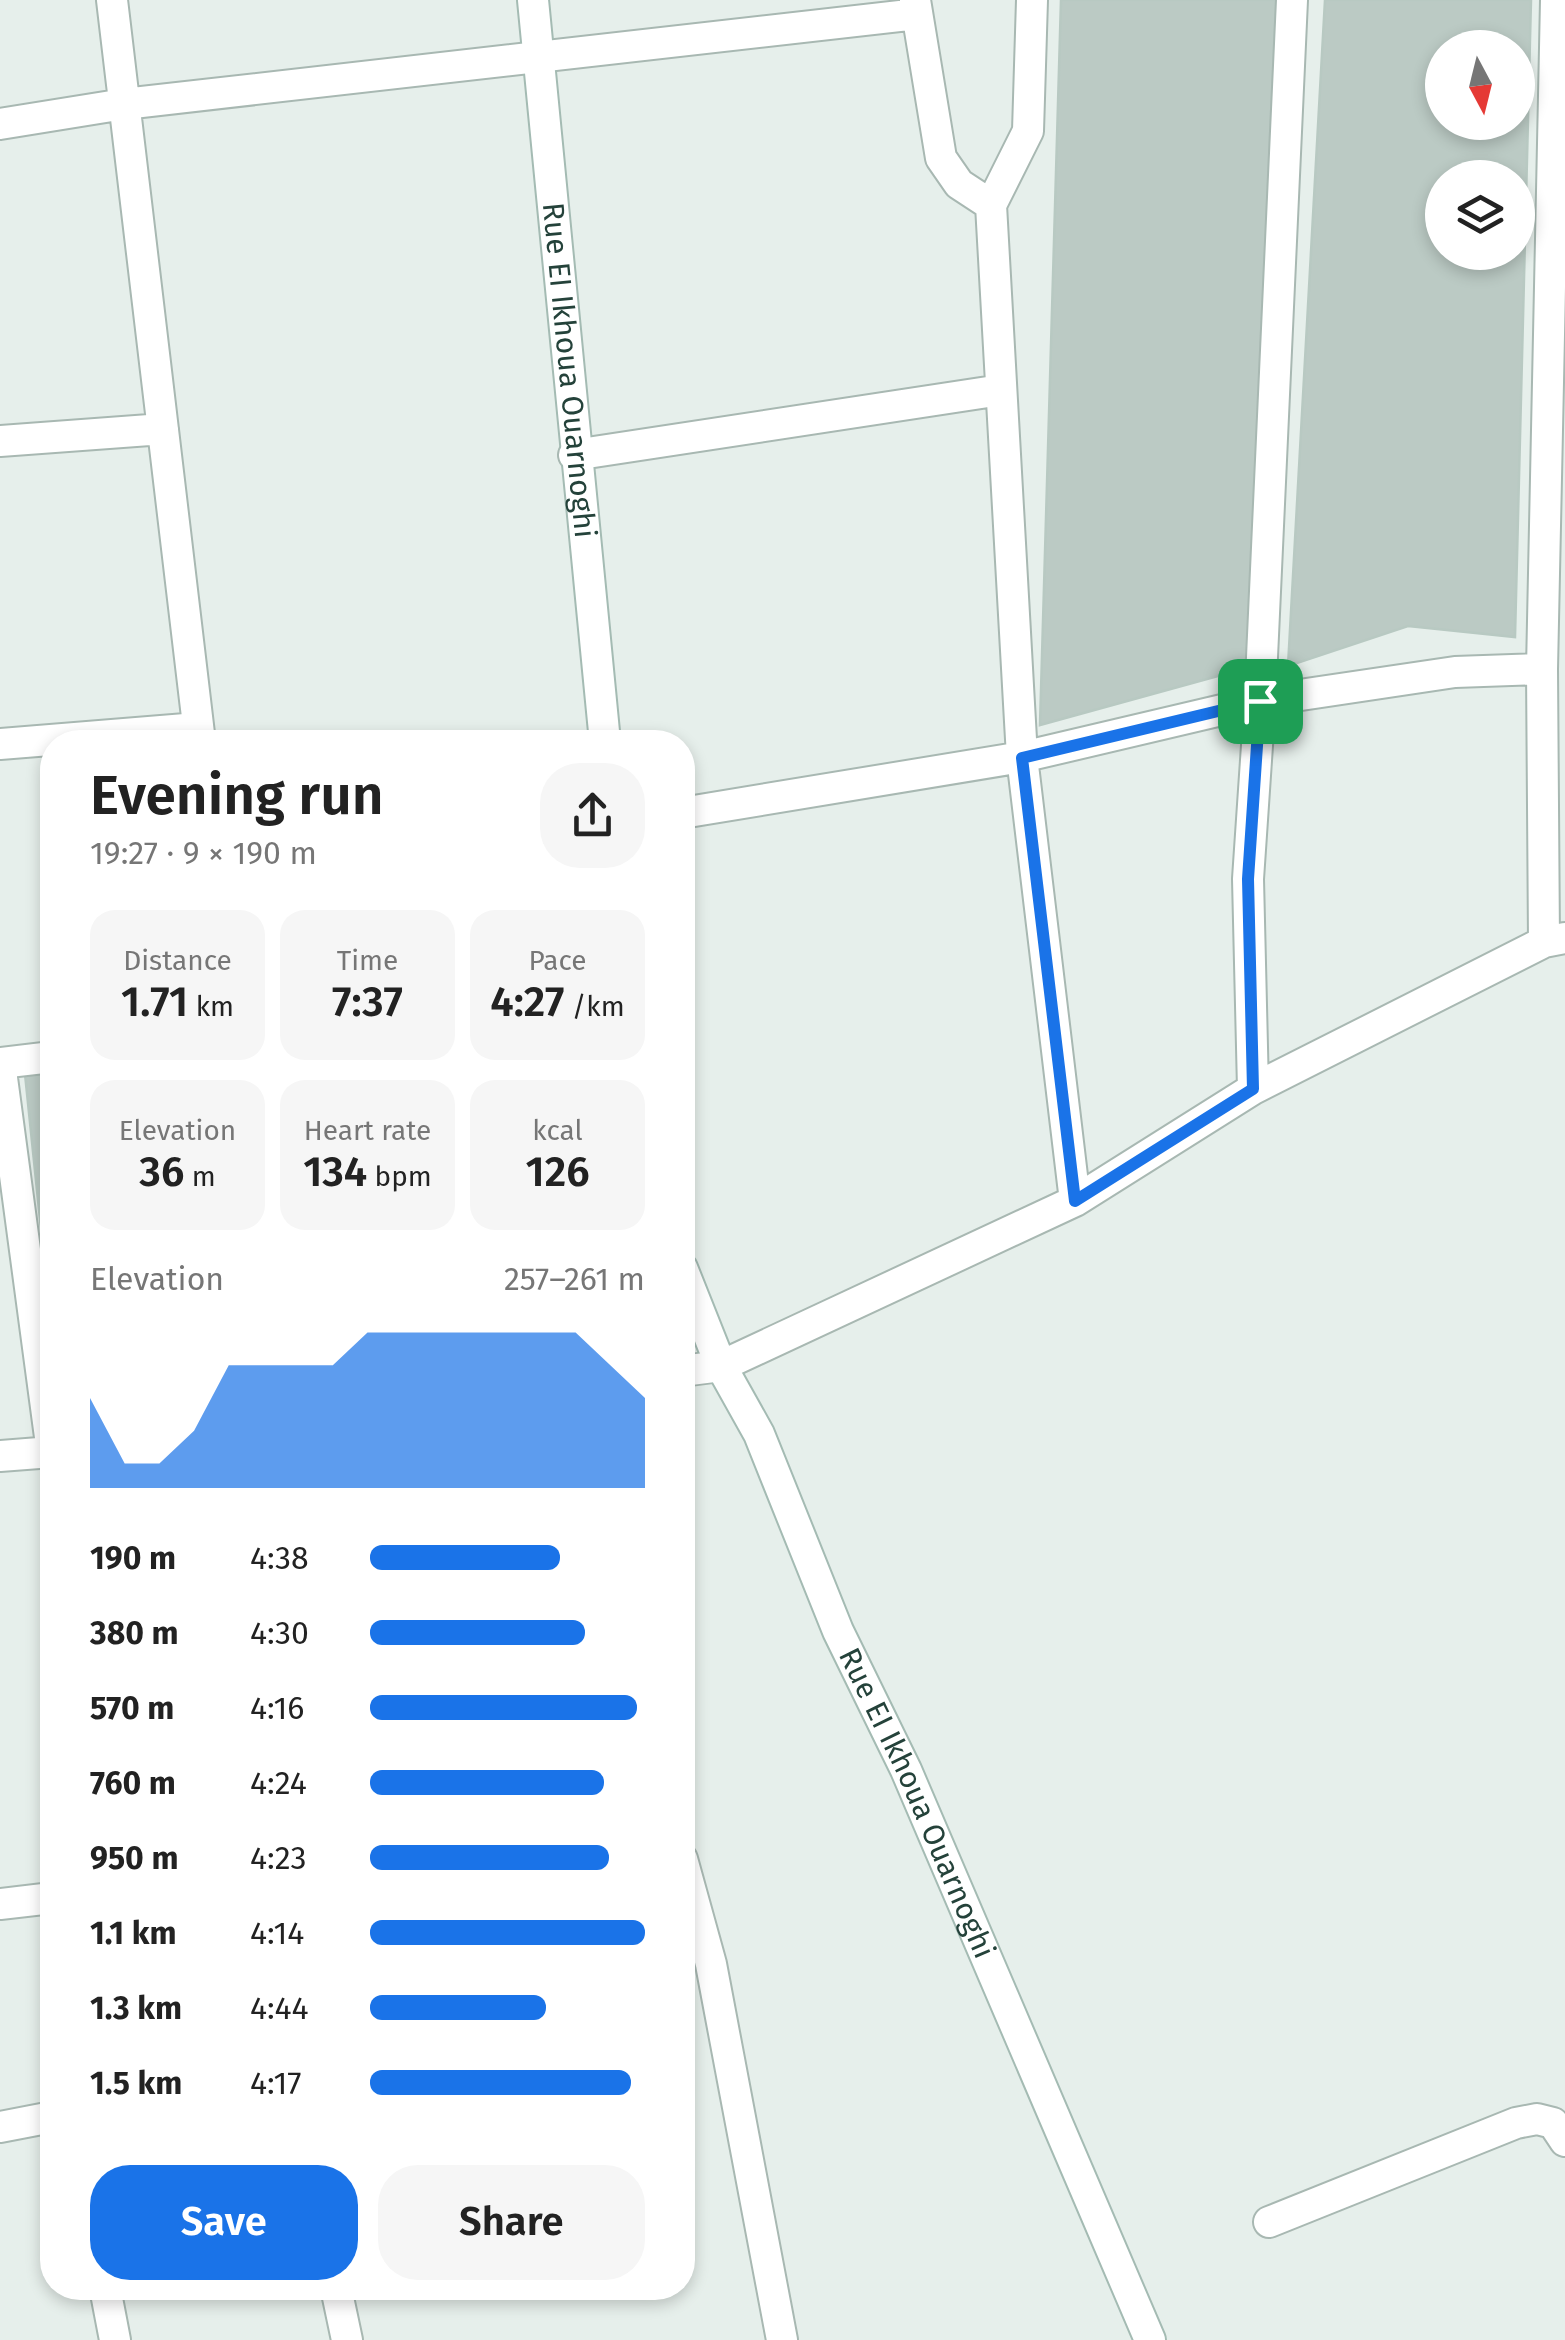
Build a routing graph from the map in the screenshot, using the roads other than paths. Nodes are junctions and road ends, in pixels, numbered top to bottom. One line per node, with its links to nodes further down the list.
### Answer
1 (112, 0): 9 (street)
2 (533, 0): 8 (street, Rue EI Ikhoua Ouarnoghi)
3 (1032, 0): 11 (street)
4 (1292, 0): 17 (street)
5 (1556, 0): 7 (street)
6 (916, 7): 8 (street); 11 (street)
7 (1560, 34): 16 (street)
8 (540, 56): 9 (street); 15 (street, Rue EI Ikhoua Ouarnoghi)
9 (124, 104): 10 (street); 13 (street)
10 (0, 124)
11 (991, 206): 12 (street)
12 (1001, 390): 15 (street); 22 (street)
13 (163, 428): 14 (street); 18 (street)
14 (0, 441)
15 (574, 455): 19 (street, Rue EI Ikhoua Ouarnoghi)
16 (1542, 669): 17 (street); 24 (street)
17 (1260, 701): 22 (street); 27 (street)
18 (198, 730)
19 (604, 730)
20 (40, 742): 21 (street)
21 (0, 744)
22 (1022, 758): 23 (street); 28 (street)
23 (695, 812)
24 (1554, 940): 27 (street)
25 (40, 1058): 26 (street)
26 (0, 1063): 30 (street)
27 (1253, 1089): 28 (street)
28 (1075, 1201): 31 (street)
29 (695, 1301): 31 (street, Rue EI Ikhoua Ouarnoghi)
30 (40, 1362)
31 (721, 1366): 32 (street); 47 (street, Rue EI Ikhoua Ouarnoghi)
32 (695, 1369)
33 (40, 1453): 34 (street)
34 (0, 1456)
35 (40, 1899): 36 (street)
36 (0, 1904)
37 (697, 1968): 46 (street)
38 (40, 2119): 39 (street)
39 (0, 2127)
40 (1565, 2141): 41 (street)
41 (1269, 2222)
42 (107, 2300): 44 (street)
43 (339, 2300): 45 (street)
44 (115, 2340)
45 (347, 2340)
46 (782, 2340)
47 (1150, 2340)

